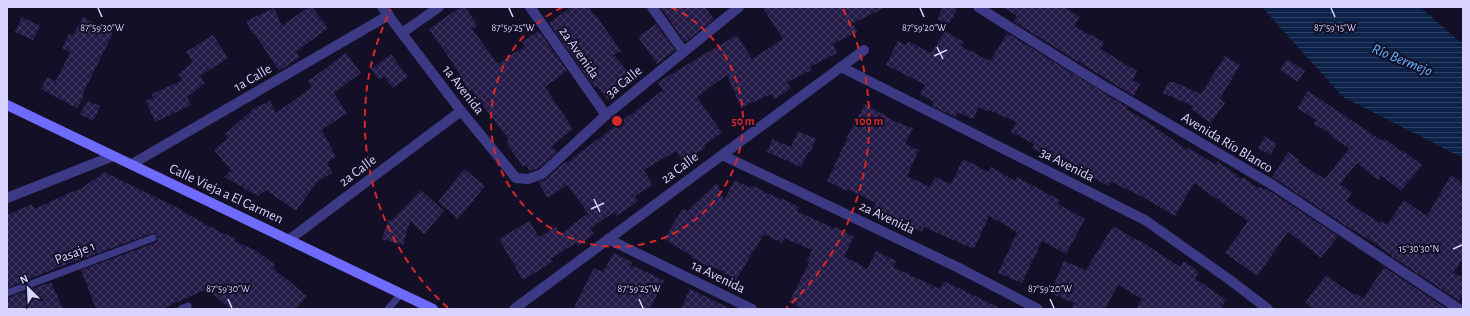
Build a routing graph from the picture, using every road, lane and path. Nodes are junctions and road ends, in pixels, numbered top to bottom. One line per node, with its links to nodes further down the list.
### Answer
1 (439, 7): 7 (street)
2 (530, 7): 13 (street, 2a Avenida)
3 (652, 7): 9 (street)
4 (739, 7): 9 (street, 3a Calle)
5 (978, 7): 30 (street, Avenida Río Blanco)
6 (385, 11): 7 (street, 1a Avenida); 16 (street, 1a Calle)
7 (402, 33): 12 (street, 1a Avenida)
8 (864, 50): 10 (street, 2a Calle)
9 (684, 52): 13 (street, 3a Calle)
10 (841, 67): 14 (street, 2a Calle); 29 (street, 3a Avenida)
11 (7, 105): 15 (street, Calle Vieja a El Carmen)
12 (461, 111): 17 (street, 1a Avenida); 20 (street, 2a Calle)
13 (606, 115): 17 (street, 3a Calle)
14 (722, 155): 21 (street, 2a Calle); 28 (street, 2a Avenida)
15 (113, 156): 16 (street, Calle Vieja a El Carmen); 18 (street)
16 (132, 164): 20 (street, Calle Vieja a El Carmen)
17 (528, 179)
18 (7, 198)
19 (153, 238): 22 (lane, Pasaje 1)
20 (290, 239): 23 (street, Calle Vieja a El Carmen)
21 (608, 239): 26 (street, 2a Calle); 27 (street, 1a Avenida)
22 (7, 293)
23 (401, 294): 24 (lane); 25 (street, Calle Vieja a El Carmen)
24 (388, 309)
25 (433, 309)
26 (514, 309)
27 (752, 309)
28 (1038, 309)
29 (1268, 309)
30 (1459, 309)

